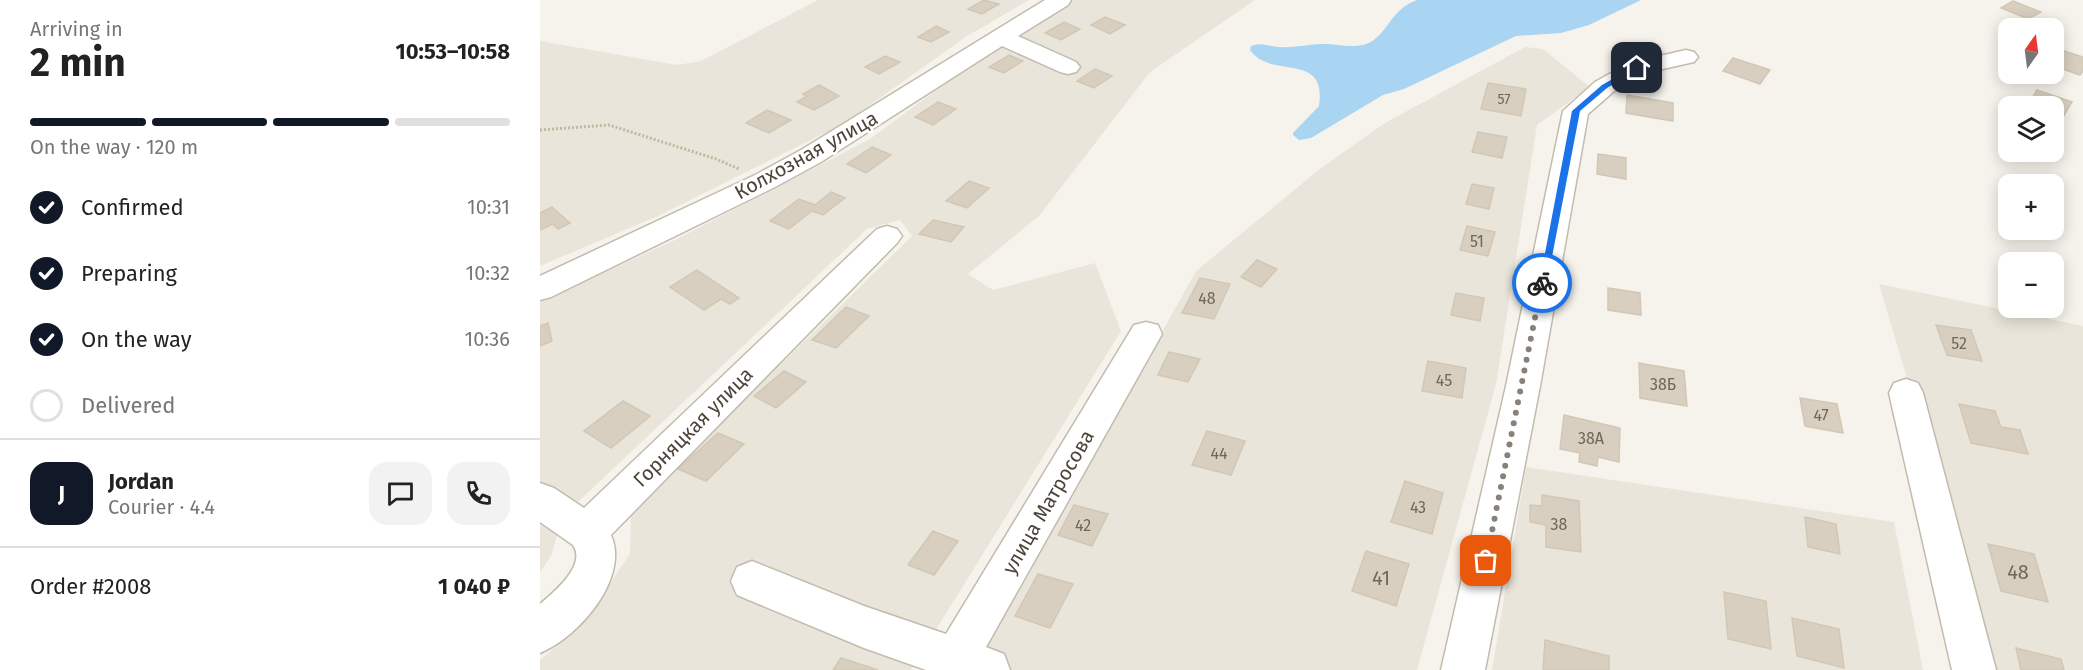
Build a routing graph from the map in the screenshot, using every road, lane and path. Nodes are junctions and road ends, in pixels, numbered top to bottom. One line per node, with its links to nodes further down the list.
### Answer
1 (1060, 0): 2 (street, Колхозная улица)
2 (1002, 38): 4 (street); 6 (street, Колхозная улица)
3 (1686, 57): 16 (street)
4 (1068, 68)
5 (540, 130): 6 (path)
6 (765, 181): 8 (street, Колхозная улица)
7 (887, 236): 12 (street, Горняцкая улица)
8 (540, 289)
9 (1146, 334): 15 (street, улица Матросова)
10 (1906, 393): 17 (street)
11 (540, 500): 12 (street)
12 (587, 532): 14 (street)
13 (752, 581): 15 (street)
14 (540, 632)
15 (964, 667)
16 (1463, 670)
17 (1974, 670)

